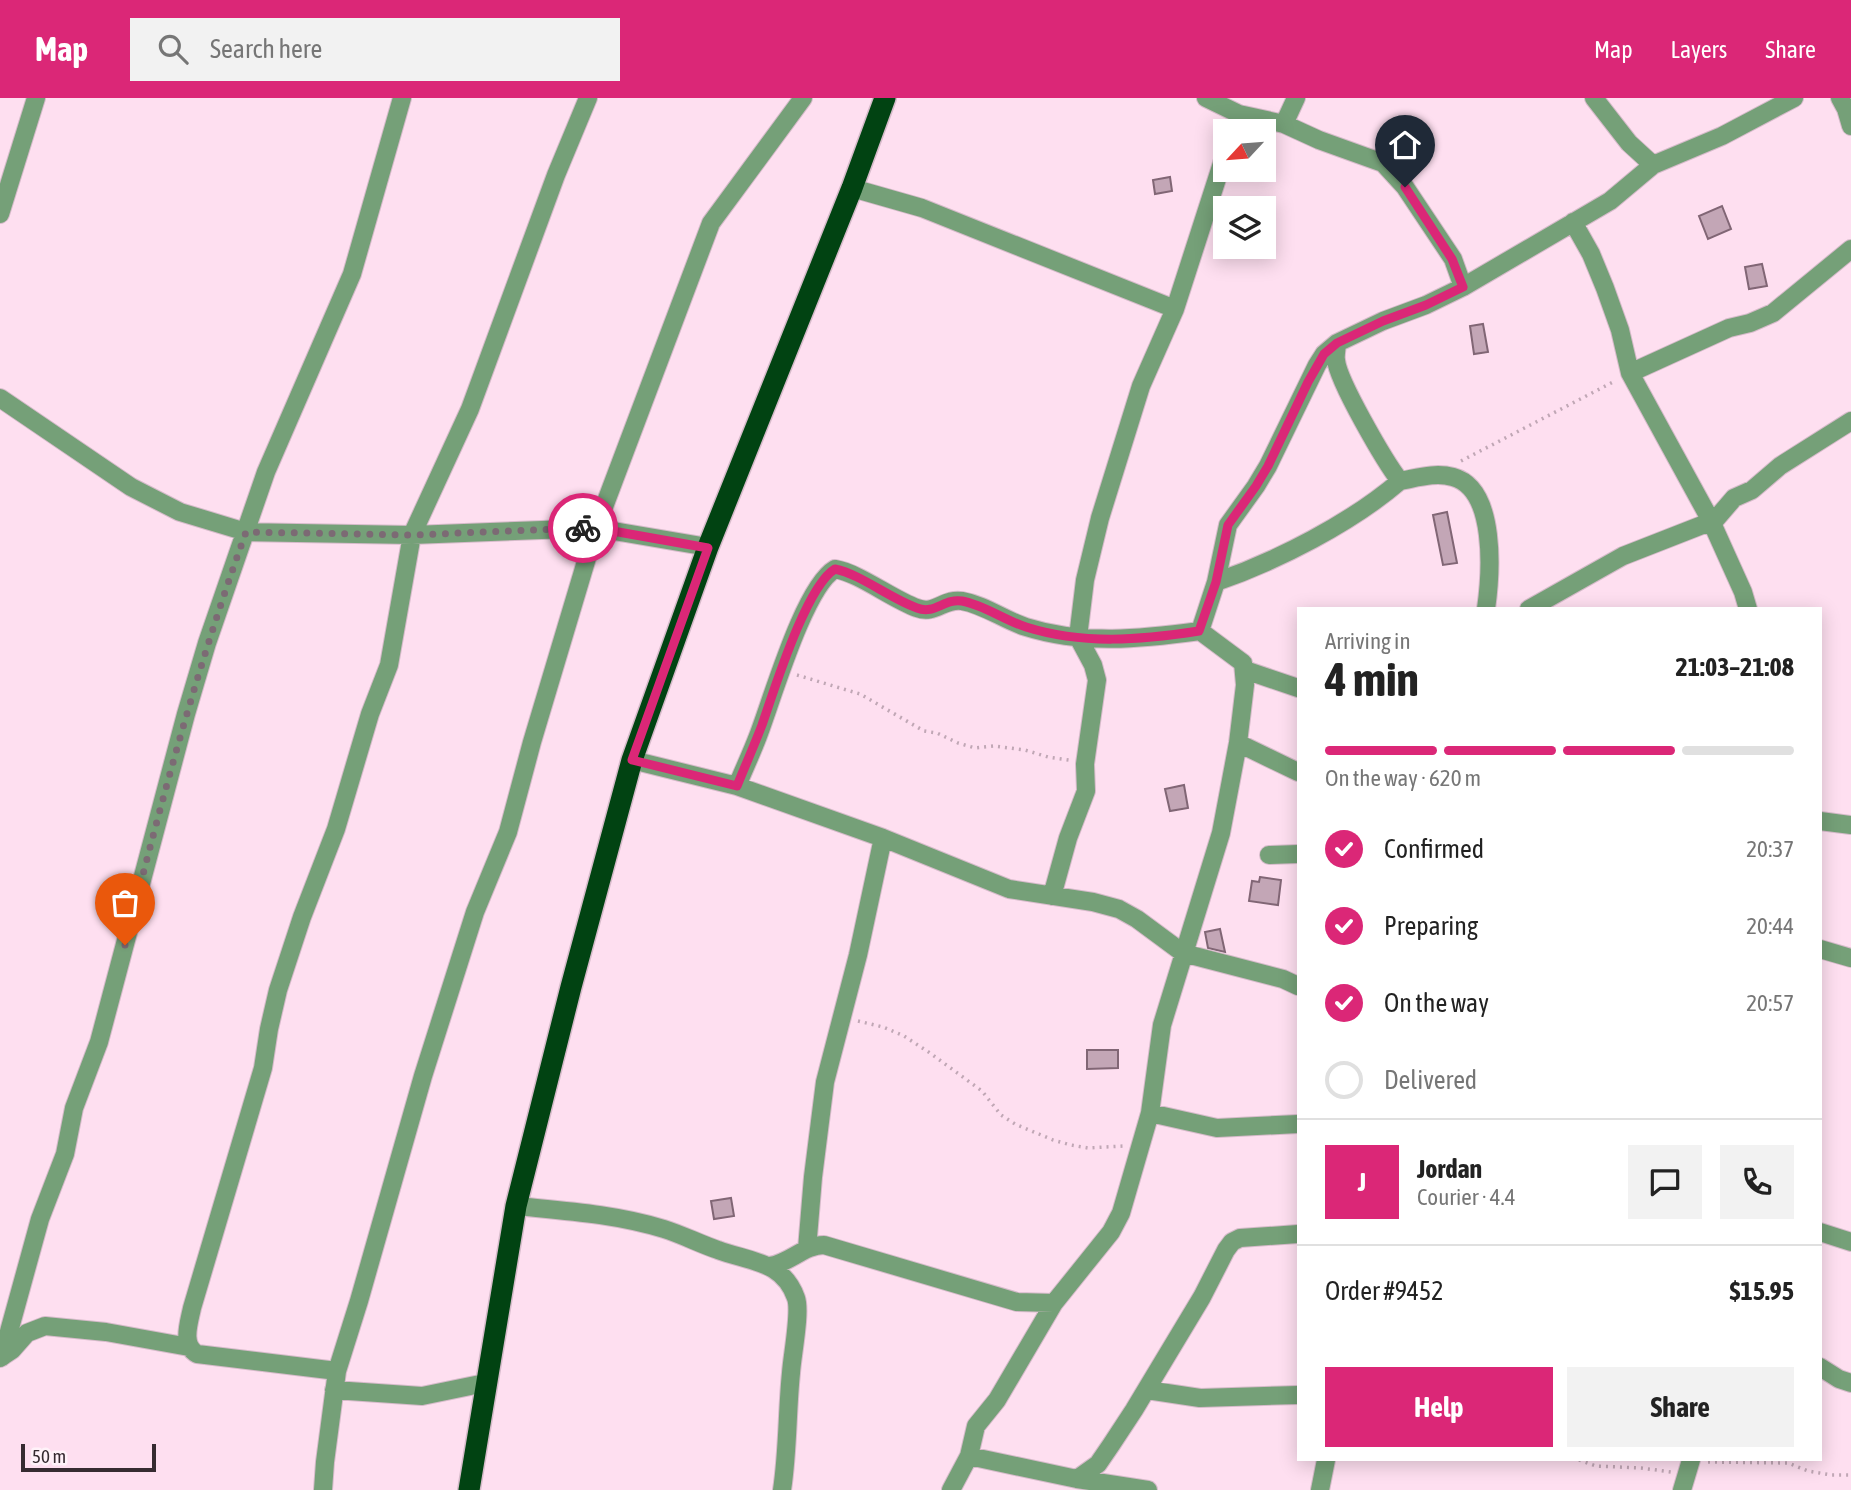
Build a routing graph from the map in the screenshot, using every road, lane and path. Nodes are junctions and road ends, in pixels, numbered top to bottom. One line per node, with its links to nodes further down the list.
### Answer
1 (36, 98): 18 (street)
2 (402, 98): 31 (street)
3 (588, 98): 32 (street)
4 (803, 98): 30 (street)
5 (885, 98): 17 (highway)
6 (1206, 98): 11 (street)
7 (1296, 98): 13 (street)
8 (1594, 98): 15 (street)
9 (1794, 98): 15 (street)
10 (1840, 98): 14 (street)
11 (1231, 119)
12 (1276, 124): 13 (street)
13 (1284, 124): 21 (street)
14 (1851, 126)
15 (1653, 165): 19 (street)
16 (1216, 182): 22 (street)
17 (852, 188): 22 (street); 33 (highway)
18 (0, 214)
19 (1573, 222): 21 (street); 24 (street)
20 (1851, 249): 24 (street)
21 (1463, 287): 23 (street)
22 (1175, 309): 39 (street)
23 (1337, 343): 28 (street); 34 (street)
24 (1630, 373): 27 (path); 29 (street)
25 (0, 398): 31 (street)
26 (1851, 421): 29 (street)
27 (1435, 475): 28 (street); 35 (street)
28 (1400, 481): 34 (street)
29 (1711, 521): 36 (street); 37 (street)
30 (596, 528): 32 (street); 33 (street); 72 (street)
31 (246, 532): 32 (street); 70 (street)
32 (412, 535): 69 (street)
33 (708, 548): 44 (highway)
34 (1216, 582): 38 (street)
35 (1486, 607)
36 (1533, 607)
37 (1748, 607)
38 (1199, 631): 39 (street); 41 (street)
39 (1078, 637): 40 (street); 45 (street)
40 (781, 670): 45 (path); 47 (street)
41 (1245, 670): 42 (street); 43 (street)
42 (1297, 688)
43 (1238, 743): 46 (street); 55 (street)
44 (632, 760): 47 (street); 62 (highway)
45 (1086, 764): 53 (street)
46 (1297, 772)
47 (737, 786): 50 (street)
48 (1822, 821): 49 (street)
49 (1851, 825)
50 (883, 838): 53 (street); 58 (street)
51 (1297, 854): 52 (street)
52 (1269, 855)
53 (1052, 895): 55 (street)
54 (1822, 950): 56 (street)
55 (1183, 953): 57 (street); 59 (street)
56 (1851, 958)
57 (1297, 986)
58 (842, 1017): 61 (path); 66 (street)
59 (1150, 1114): 60 (street); 61 (street)
60 (1297, 1125)
61 (1139, 1146): 68 (street)
62 (516, 1206): 67 (street); 73 (highway)
63 (1822, 1233): 65 (street)
64 (1297, 1234): 76 (street)
65 (1851, 1242)
66 (807, 1249): 67 (street); 68 (street)
67 (771, 1266): 86 (street)
68 (1054, 1303): 78 (street)
69 (189, 1347): 70 (street); 72 (street)
70 (1, 1357)
71 (1822, 1368): 74 (street)
72 (337, 1371): 75 (street)
73 (485, 1383): 75 (street); 85 (highway)
74 (1851, 1383)
75 (334, 1390): 84 (street)
76 (1146, 1390): 77 (street); 83 (street)
77 (1297, 1395)
78 (969, 1456): 83 (street); 87 (street)
79 (1326, 1461): 89 (street)
80 (1582, 1461): 81 (path)
81 (1691, 1461): 82 (path); 90 (street)
82 (1851, 1475)
83 (1077, 1479): 88 (street)
84 (323, 1490)
85 (468, 1490)
86 (782, 1490)
87 (951, 1490)
88 (1148, 1490)
89 (1320, 1490)
90 (1682, 1490)

